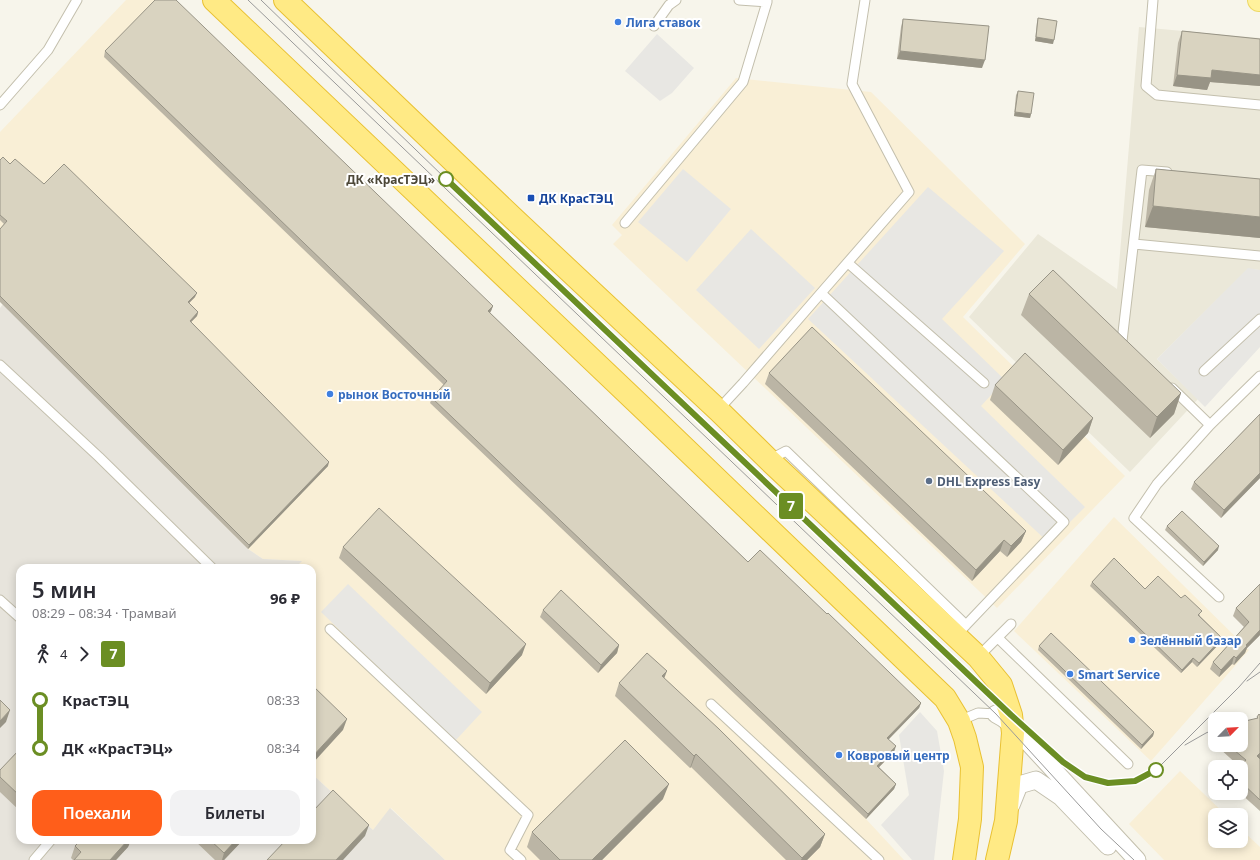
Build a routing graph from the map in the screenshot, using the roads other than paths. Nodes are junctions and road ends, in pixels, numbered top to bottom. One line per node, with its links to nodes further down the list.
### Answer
1 (77, 0): 10 (lane)
2 (214, 0): 38 (highway)
3 (285, 0): 25 (highway)
4 (676, 0): 9 (lane)
5 (738, 0): 8 (lane)
6 (865, 0): 16 (lane)
7 (1153, 0): 11 (lane)
8 (767, 1): 13 (lane)
9 (654, 26)
10 (0, 105)
11 (1260, 105)
12 (1174, 173): 14 (lane)
13 (625, 223)
14 (1134, 244): 15 (lane); 19 (lane)
15 (1260, 256)
16 (848, 262): 17 (lane); 23 (lane)
17 (821, 293): 25 (lane); 33 (lane)
18 (1260, 319): 21 (lane)
19 (1112, 330)
20 (0, 365): 27 (lane)
21 (1204, 371)
22 (1260, 376): 26 (lane)
23 (984, 383)
24 (1166, 383): 26 (lane)
25 (718, 410): 33 (highway)
26 (1210, 425): 28 (lane)
27 (208, 564)
28 (1219, 597)
29 (0, 600): 30 (lane)
30 (16, 614)
31 (1011, 624): 34 (lane)
32 (330, 629): 43 (lane)
33 (960, 630): 35 (highway)
34 (998, 638): 35 (lane); 39 (lane)
35 (978, 657): 37 (highway)
36 (711, 704): 44 (lane)
37 (1004, 719): 38 (lane); 40 (highway); 48 (street)
38 (959, 721): 45 (highway)
39 (1128, 764)
40 (1006, 821): 46 (highway); 47 (street)
41 (48, 844): 42 (lane)
42 (34, 860)
43 (521, 860)
44 (879, 860)
45 (964, 860)
46 (997, 860)
47 (1121, 860)
48 (1137, 860)

